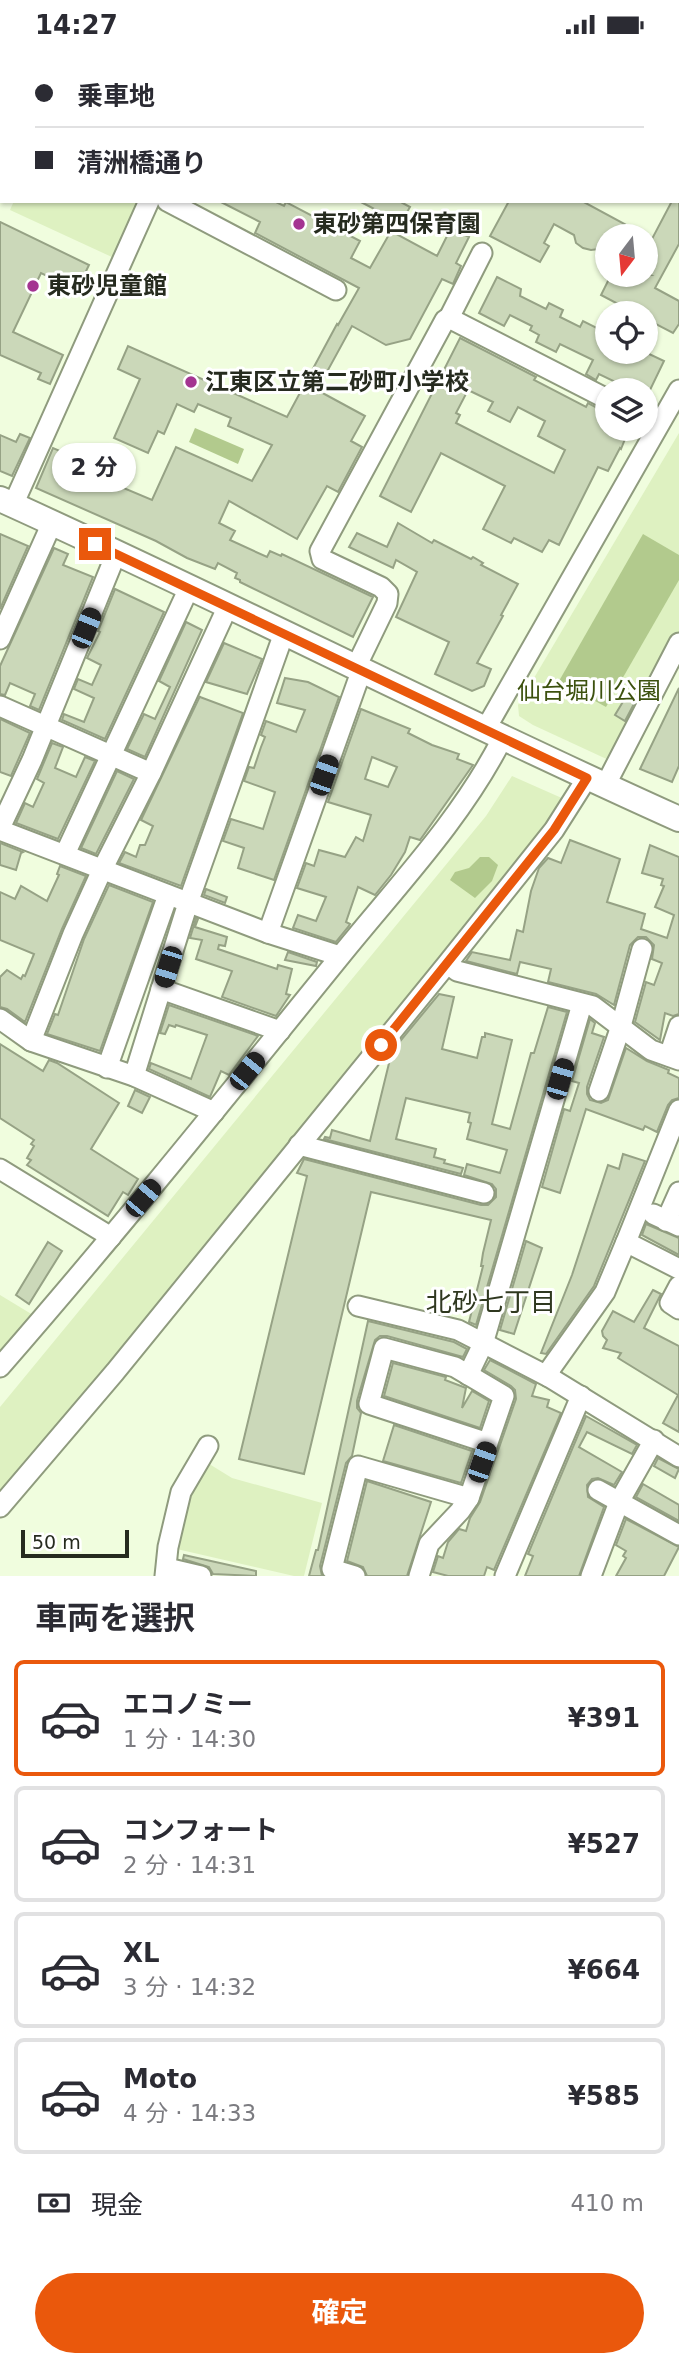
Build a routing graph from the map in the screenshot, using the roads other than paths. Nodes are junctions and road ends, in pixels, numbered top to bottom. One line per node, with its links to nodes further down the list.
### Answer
1 (148, 203): 10 (street)
2 (171, 203): 4 (street)
3 (482, 253): 5 (street)
4 (336, 290)
5 (449, 318): 7 (street); 18 (street)
6 (679, 390): 8 (street)
7 (595, 393)
8 (658, 415)
9 (642, 441): 21 (street)
10 (4, 503): 11 (main road)
11 (52, 523): 12 (main road); 16 (street)
12 (116, 554): 13 (main road); 20 (street)
13 (189, 588): 14 (main road); 22 (street)
14 (228, 606): 15 (main road); 23 (street)
15 (284, 633): 18 (main road); 30 (street)
16 (0, 639)
17 (679, 643): 24 (street)
18 (359, 668): 21 (main road); 31 (street)
19 (0, 706): 20 (street)
20 (46, 726): 22 (street); 26 (street)
21 (494, 734): 24 (main road); 33 (street)
22 (111, 755): 23 (street); 27 (street)
23 (151, 773): 28 (street)
24 (596, 782): 25 (main road); 34 (street)
25 (679, 819)
26 (0, 829): 27 (street)
27 (65, 854): 28 (street)
28 (103, 868): 29 (street); 41 (street)
29 (168, 895): 30 (street); 43 (street)
30 (188, 903): 31 (street); 35 (street)
31 (268, 933): 33 (street)
32 (642, 949): 38 (street)
33 (340, 956): 40 (street)
34 (448, 964): 36 (street); 48 (street)
35 (161, 989): 40 (street); 44 (street)
36 (582, 1004): 38 (street); 59 (street)
37 (0, 1019): 41 (street)
38 (621, 1026): 42 (street); 45 (street)
39 (679, 1026): 42 (street)
40 (280, 1031): 47 (street)
41 (32, 1041): 43 (street)
42 (674, 1058)
43 (107, 1068): 44 (street)
44 (134, 1076): 47 (street)
45 (599, 1091)
46 (679, 1111): 54 (street)
47 (214, 1112): 53 (street)
48 (299, 1145): 51 (street); 71 (street)
49 (0, 1169): 53 (street)
50 (679, 1192): 52 (street)
51 (484, 1193)
52 (666, 1220)
53 (111, 1237): 60 (street)
54 (626, 1242): 55 (street); 62 (street)
55 (679, 1269)
56 (679, 1286): 58 (street)
57 (358, 1306): 59 (street)
58 (679, 1309)
59 (483, 1344): 61 (street); 62 (street)
60 (0, 1367)
61 (468, 1375): 65 (street); 65 (street)
62 (549, 1377): 63 (street)
63 (581, 1396): 64 (street); 79 (street)
64 (654, 1440): 67 (street); 70 (street)
65 (488, 1443): 69 (street)
66 (208, 1446): 73 (street)
67 (678, 1455)
68 (598, 1490): 70 (street)
69 (469, 1498): 75 (street); 76 (street)
70 (619, 1502): 72 (street); 80 (street)
71 (0, 1507)
72 (679, 1535)
73 (167, 1566): 74 (street)
74 (201, 1576)
75 (355, 1576)
76 (419, 1576)
77 (489, 1576): 78 (street)
78 (497, 1576)
79 (505, 1576)
80 (591, 1576)

